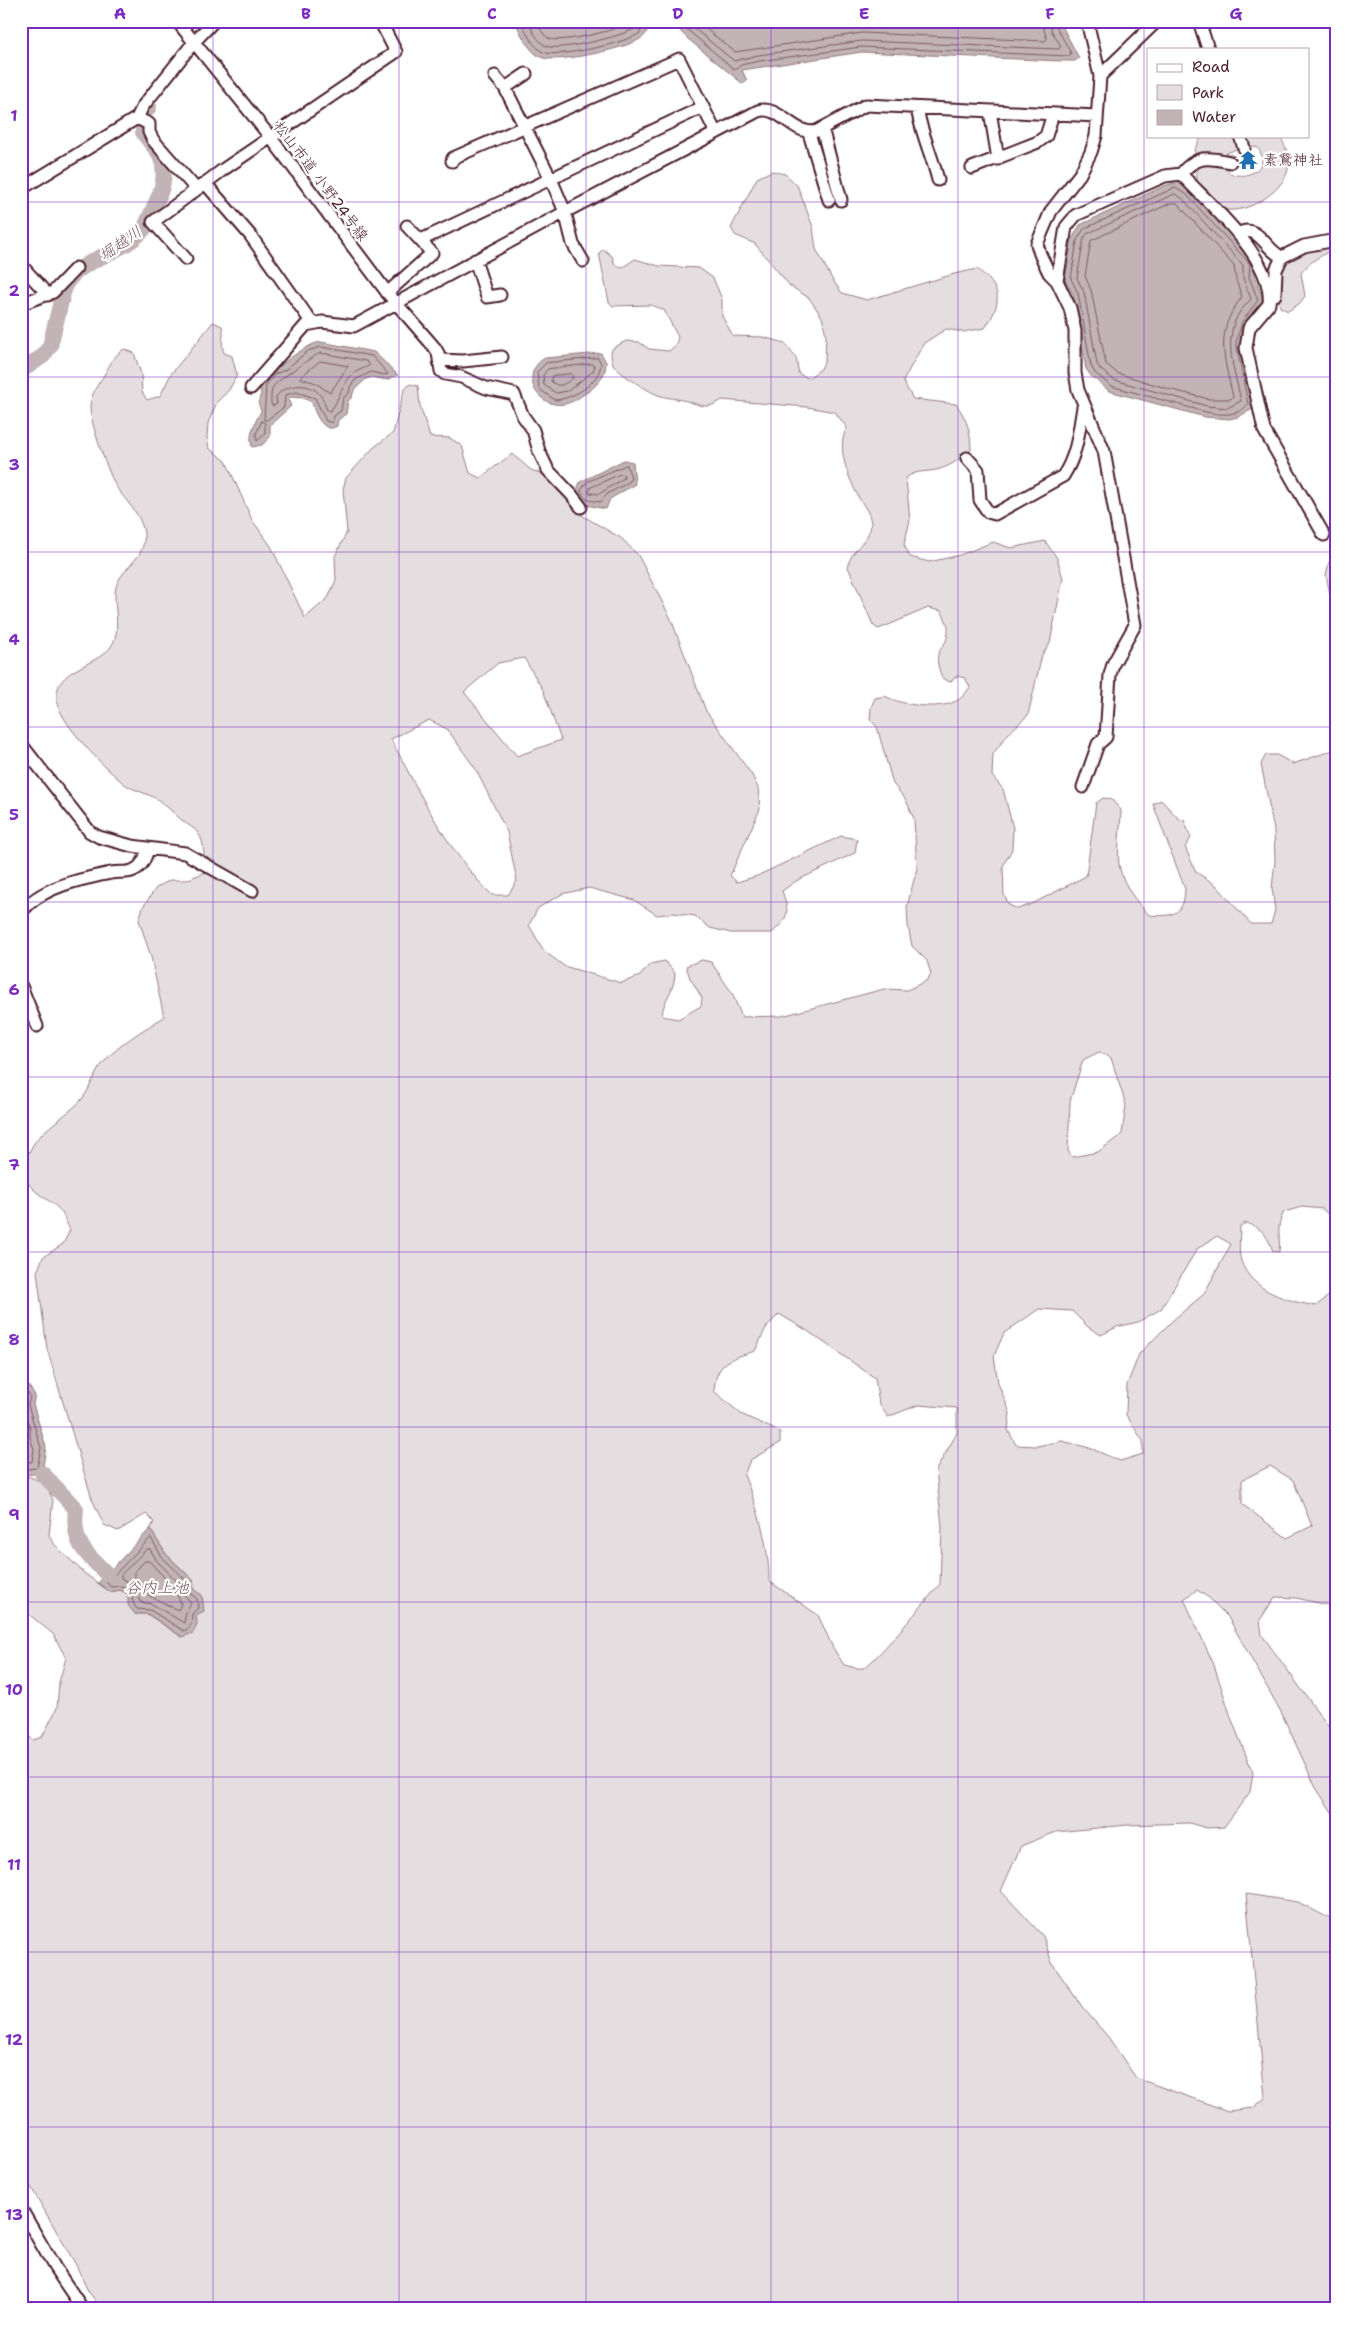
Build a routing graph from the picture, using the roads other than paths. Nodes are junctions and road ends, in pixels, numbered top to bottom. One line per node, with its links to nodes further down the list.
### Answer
1 (177, 21): 7 (street, 松山市道 小野24号線)
2 (214, 21): 7 (street)
3 (380, 21): 23 (street)
4 (1087, 21): 11 (street)
5 (1157, 21): 11 (street)
6 (1198, 21): 8 (street)
7 (194, 42): 18 (street); 23 (street, 松山市道 小野24号線)
8 (1208, 48)
9 (526, 74): 12 (street)
10 (495, 76): 12 (street)
11 (1100, 76): 17 (street)
12 (505, 88): 19 (street)
13 (703, 108): 19 (street); 21 (street); 31 (street)
14 (917, 108): 15 (street); 20 (street); 32 (street)
15 (990, 111): 16 (street); 26 (street)
16 (1052, 114): 17 (street); 26 (street)
17 (1097, 116): 46 (street)
18 (141, 120): 33 (street); 34 (street)
19 (525, 126): 27 (street); 31 (street)
20 (822, 128): 22 (street); 22 (street)
21 (716, 133): 22 (street); 35 (street)
22 (809, 133)
23 (271, 138): 33 (street); 47 (street, 松山市道 小野24号線)
24 (1241, 138): 25 (street)
25 (1244, 148)
26 (998, 159): 29 (street)
27 (452, 161)
28 (1230, 162): 30 (street)
29 (972, 168)
30 (1181, 174): 37 (street); 46 (street)
31 (551, 179): 35 (street); 38 (street)
32 (938, 180)
33 (200, 186): 41 (street); 53 (street)
34 (21, 189)
35 (565, 212): 42 (street); 43 (street)
36 (407, 226): 38 (street)
37 (1238, 234): 40 (street); 52 (street)
38 (422, 240): 47 (street)
39 (1336, 240): 40 (street)
40 (1282, 257): 52 (street)
41 (186, 259)
42 (475, 260): 49 (street); 50 (street)
43 (583, 261)
44 (21, 265): 48 (street)
45 (76, 268): 48 (street)
46 (1057, 280): 57 (street)
47 (387, 293): 50 (street, 松山市道 小野24号線)
48 (48, 295): 51 (street)
49 (500, 295)
50 (396, 303): 53 (street); 55 (street, 松山市道 小野24号線)
51 (21, 304)
52 (1269, 304): 60 (street)
53 (312, 323): 56 (street)
54 (502, 357): 55 (street)
55 (439, 360): 59 (street, 松山市道 小野24号線)
56 (251, 388)
57 (1083, 407): 58 (street); 62 (street)
58 (967, 458)
59 (581, 507)
60 (1324, 535)
61 (22, 747): 63 (street)
62 (1083, 787)
63 (148, 849): 64 (street); 65 (street)
64 (252, 891)
65 (21, 913)
66 (21, 986): 67 (street)
67 (37, 1026)
68 (21, 2209): 69 (street)
69 (82, 2308)

